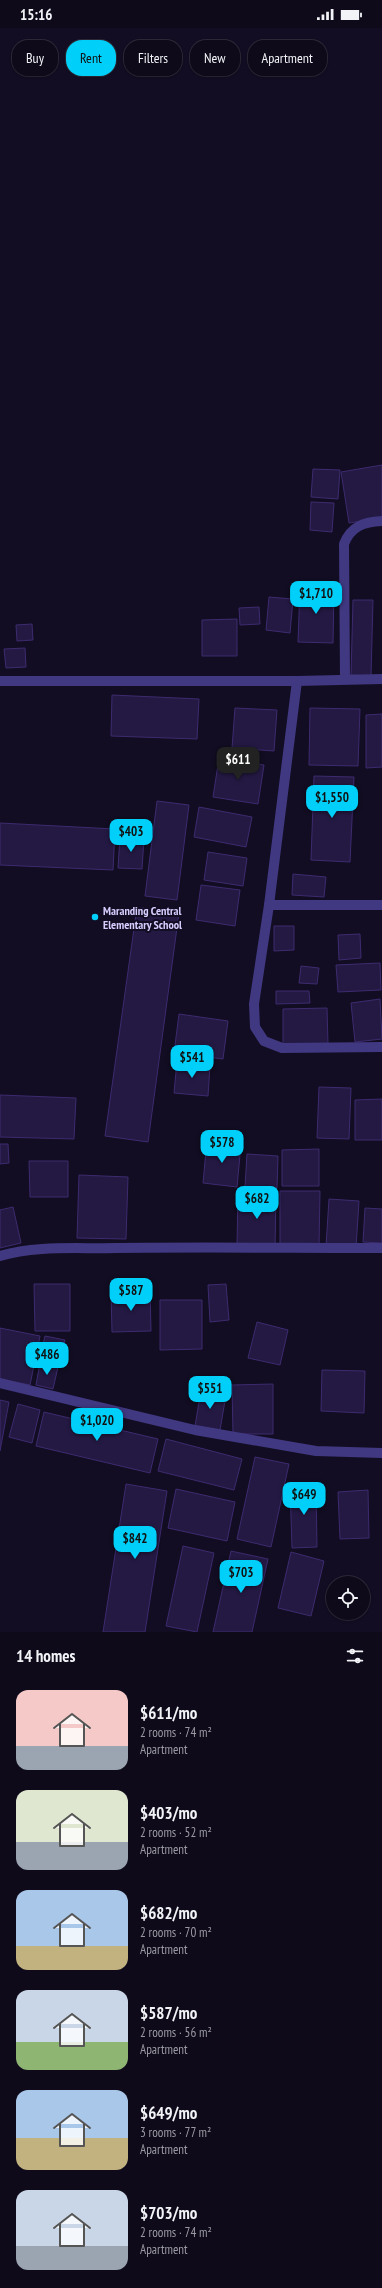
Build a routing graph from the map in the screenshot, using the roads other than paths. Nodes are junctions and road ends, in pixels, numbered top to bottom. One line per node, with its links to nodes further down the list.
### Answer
1 (382, 520): 3 (street)
2 (382, 678): 3 (street)
3 (345, 679): 5 (street)
4 (0, 681): 5 (street)
5 (297, 681): 6 (street)
6 (269, 905): 7 (street); 8 (street)
7 (382, 905)
8 (382, 1048)
9 (382, 1248): 10 (street)
10 (0, 1256)
11 (0, 1383): 12 (street)
12 (382, 1453)

